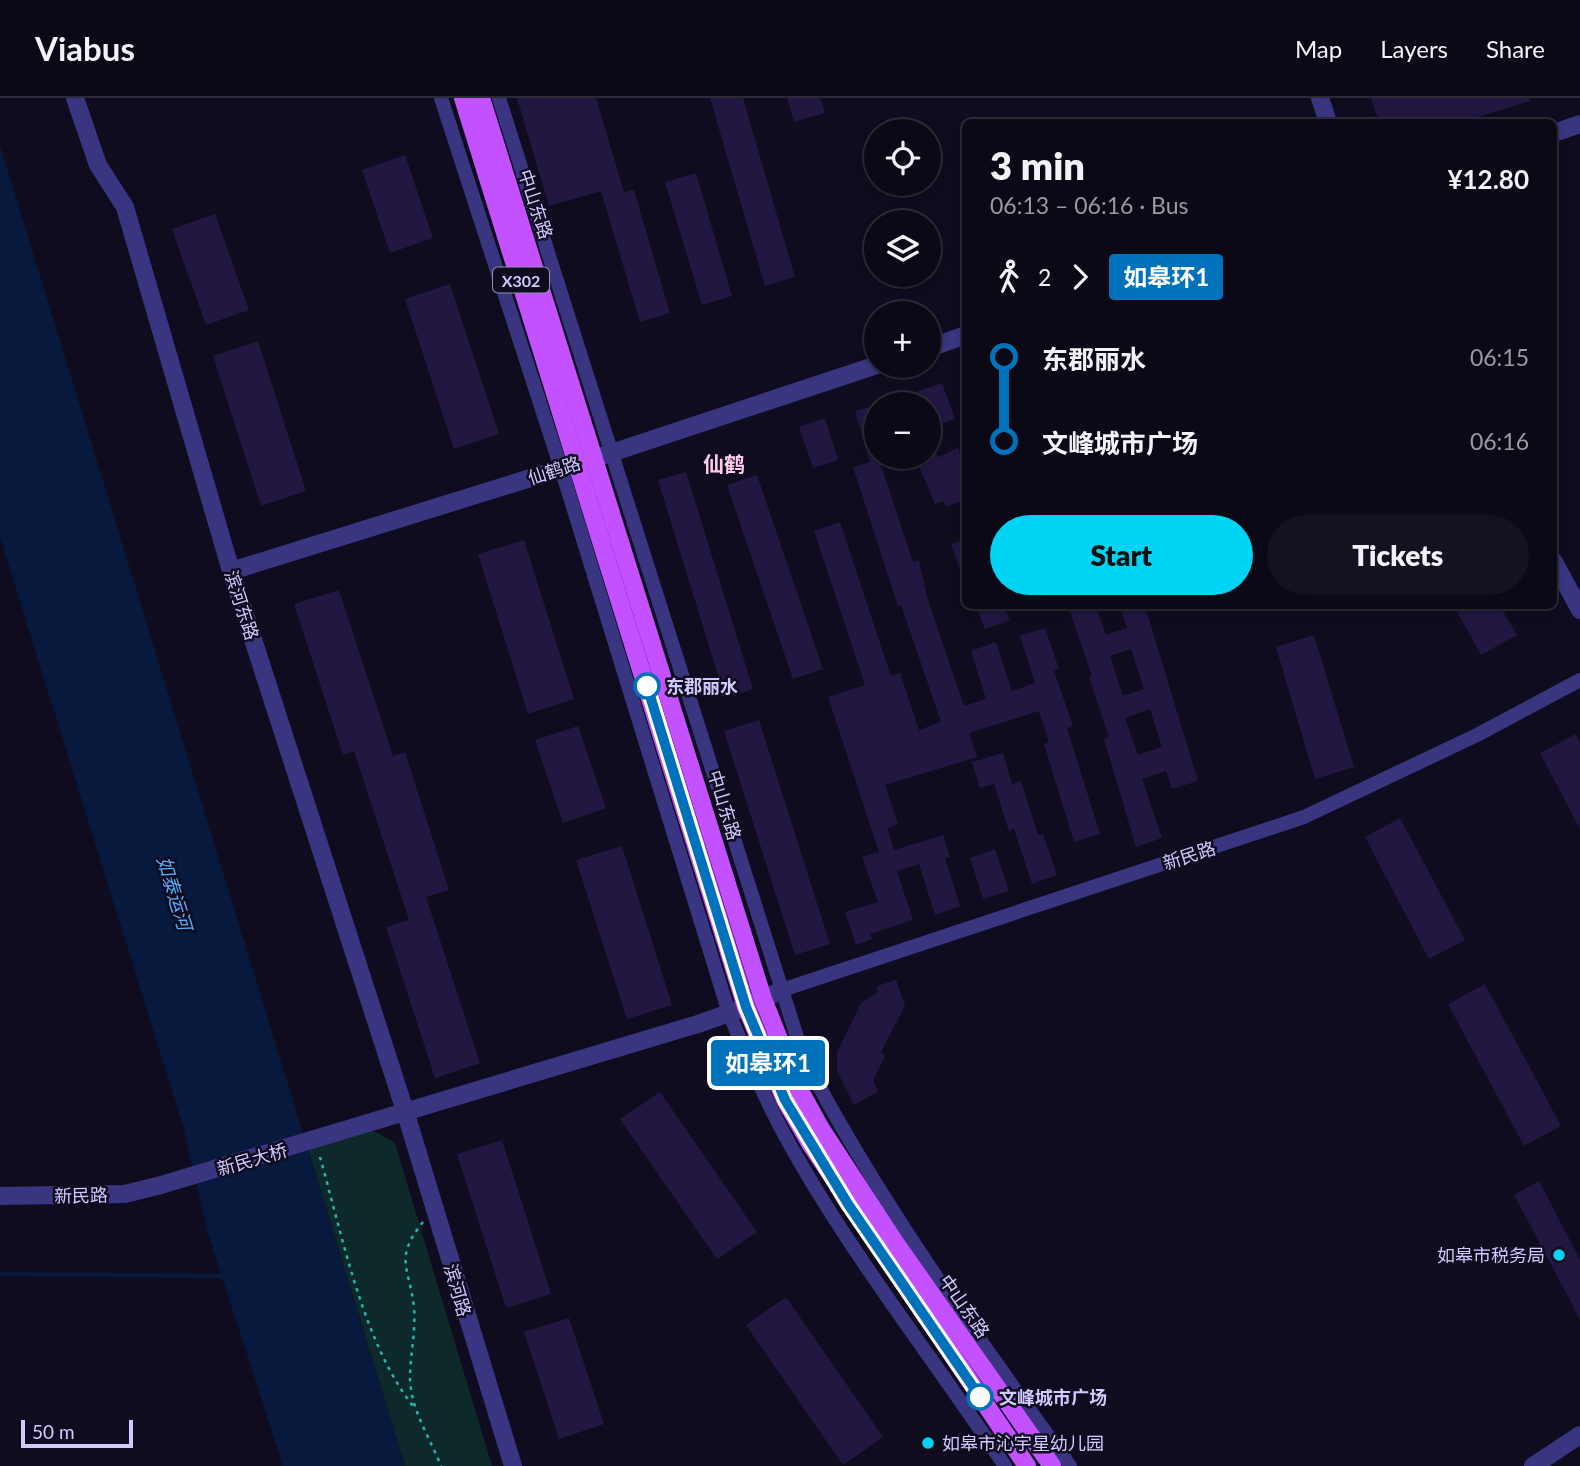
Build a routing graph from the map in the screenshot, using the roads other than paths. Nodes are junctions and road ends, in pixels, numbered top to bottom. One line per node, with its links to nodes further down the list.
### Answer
1 (75, 98): 16 (street, 滨河东路)
2 (441, 98): 14 (street)
3 (463, 98): 13 (main road, 中山东路 / X302)
4 (481, 98): 13 (main road, 中山东路 / X302)
5 (499, 98): 13 (street)
6 (1320, 98): 7 (street)
7 (1327, 119)
8 (1580, 124): 9 (street)
9 (1557, 132)
10 (962, 336): 11 (street)
11 (941, 344)
12 (864, 369): 13 (street, 仙鹤路)
13 (595, 458): 14 (street, 仙鹤路); 19 (street); 20 (main road, 中山东路 / X302); 21 (main road, 中山东路 / X302)
14 (561, 468): 16 (street, 仙鹤路); 21 (street)
15 (1557, 568): 17 (street)
16 (231, 571): 22 (street, 滨河东路)
17 (1580, 610)
18 (1580, 680): 19 (street, 新民路)
19 (782, 990): 20 (street, 新民大桥); 30 (street)
20 (763, 999): 21 (street, 新民大桥); 29 (main road, 中山东路 / X302)
21 (738, 1010): 22 (street, 新民大桥); 27 (street); 28 (main road, 中山东路 / X302)
22 (406, 1114): 23 (street, 新民大桥); 26 (street, 滨河路)
23 (161, 1185): 24 (street, 新民路)
24 (0, 1196)
25 (1580, 1435): 31 (street)
26 (513, 1466)
27 (1005, 1466)
28 (1027, 1466)
29 (1052, 1466)
30 (1070, 1466)
31 (1533, 1466)

